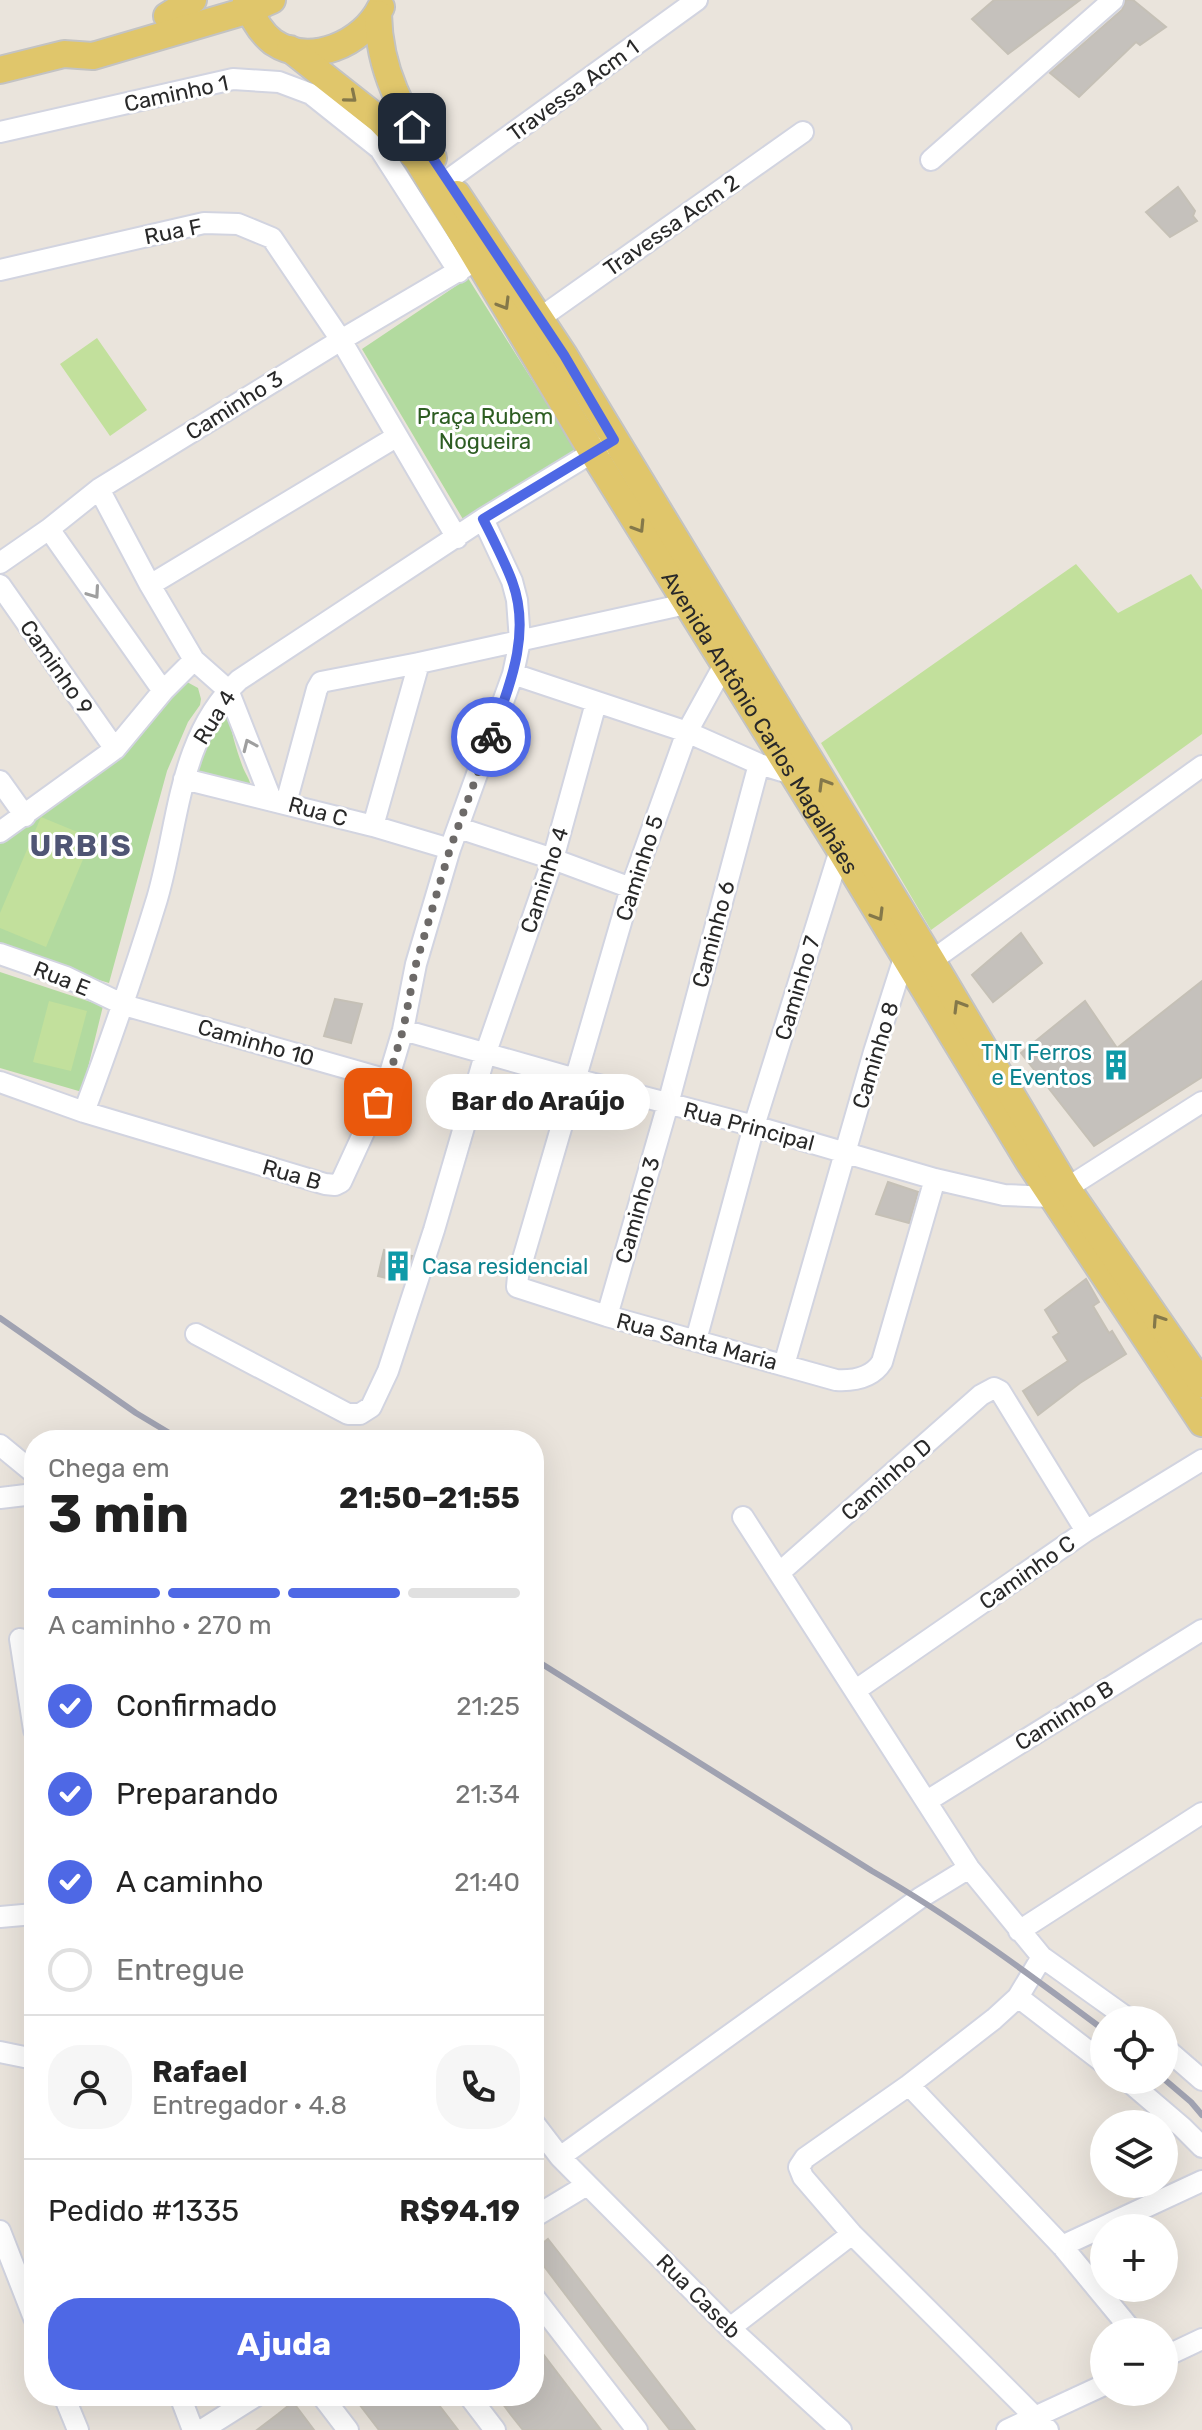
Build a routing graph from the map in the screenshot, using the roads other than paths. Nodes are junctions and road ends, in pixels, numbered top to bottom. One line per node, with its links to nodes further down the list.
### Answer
1 (193, 0): 7 (main road)
2 (220, 0): 7 (main road)
3 (697, 0): 13 (street, Travessa Acm 1)
4 (1113, 0): 12 (street)
5 (256, 3): 7 (main road); 8 (main road, Avenida Antônio Carlos Magalhães)
6 (382, 4): 8 (main road, Avenida Antônio Carlos Magalhães); 13 (main road, Avenida Antônio Carlos Magalhães)
7 (170, 25): 8 (main road); 9 (main road)
8 (282, 45): 14 (main road, Avenida Antônio Carlos Magalhães, one-way to 14)
9 (0, 70)
10 (0, 132): 14 (street, Caminho 1)
11 (803, 132): 16 (street, Travessa Acm 2)
12 (931, 160)
13 (448, 180): 16 (main road, Avenida Antônio Carlos Magalhães)
14 (468, 266): 17 (street, Caminho 3); 19 (main road, Avenida Antônio Carlos Magalhães, one-way to 19)
15 (0, 270): 17 (street, Rua F)
16 (540, 318): 19 (main road, Avenida Antônio Carlos Magalhães)
17 (341, 340): 18 (street); 20 (street, Caminho 3)
18 (396, 437): 23 (street); 26 (street)
19 (603, 446): 21 (street, Rua 4); 27 (main road, Avenida Antônio Carlos Magalhães, one-way to 27); 53 (main road, Avenida Antônio Carlos Magalhães, one-way to 19)
20 (99, 489): 22 (street, Caminho 3); 26 (street)
21 (483, 519): 23 (street, Rua 4); 28 (street)
22 (49, 529): 24 (street, Caminho 3); 34 (street, one-way to 34)
23 (457, 538): 33 (street, Rua 4)
24 (0, 563)
25 (0, 585): 37 (street, Caminho 9)
26 (150, 585): 29 (street)
27 (686, 604): 28 (street); 31 (main road, Avenida Antônio Carlos Magalhães)
28 (520, 641): 30 (street); 32 (street)
29 (194, 660): 33 (street); 34 (street)
30 (419, 663): 43 (street); 45 (street)
31 (724, 665): 36 (street, Caminho 5); 40 (main road, Avenida Antônio Carlos Magalhães)
32 (513, 674): 35 (street); 46 (street)
33 (228, 690): 41 (street, Rua 4); 43 (street, one-way to 33)
34 (163, 691): 37 (street)
35 (596, 703): 36 (street); 50 (street, Caminho 4)
36 (687, 732): 38 (street); 51 (street, Caminho 5)
37 (115, 749): 44 (street)
38 (759, 764): 40 (street); 61 (street, Caminho 6)
39 (1202, 766): 53 (street)
40 (792, 774): 49 (main road, Avenida Antônio Carlos Magalhães)
41 (184, 779): 43 (street, Rua C); 54 (street, Rua 4)
42 (0, 781): 44 (street)
43 (279, 801): 45 (street, Rua C)
44 (25, 816): 47 (street)
45 (373, 826): 48 (street, Rua C)
46 (459, 828): 48 (street); 50 (street)
47 (0, 832)
48 (450, 849): 55 (street, Rua B)
49 (840, 850): 53 (main road, Avenida Antônio Carlos Magalhães, one-way to 53); 63 (street, Caminho 7)
50 (553, 859): 51 (street); 56 (street, Caminho 4)
51 (631, 888): 57 (street, Caminho 5)
52 (0, 954): 54 (street, Rua E)
53 (917, 964): 64 (street, Caminho 8); 65 (main road, Avenida Antônio Carlos Magalhães); 67 (main road, Avenida Antônio Carlos Magalhães, one-way to 53)
54 (124, 1005): 58 (street, Caminho 10); 62 (street, Rua 4)
55 (403, 1030): 56 (street, Rua Principal); 58 (street, Rua B)
56 (485, 1055): 57 (street, Rua Principal); 71 (street)
57 (576, 1079): 61 (street, Rua Principal); 69 (street, Caminho 5)
58 (388, 1080): 62 (street, Rua B)
59 (0, 1082): 62 (street, Rua B)
60 (1202, 1102): 67 (street)
61 (668, 1104): 63 (street, Rua Principal); 70 (street, Caminho 3)
62 (84, 1112)
63 (754, 1126): 64 (street, Rua Principal); 72 (street)
64 (846, 1152): 66 (street, Rua Principal); 73 (street)
65 (1029, 1162): 67 (main road, Avenida Antônio Carlos Magalhães); 68 (street)
66 (935, 1179): 68 (street, Rua Principal); 73 (street, Rua Santa Maria)
67 (1059, 1192): 68 (street, Rua Principal); 74 (main road, Avenida Antônio Carlos Magalhães, one-way to 67); 75 (main road, Avenida Antônio Carlos Magalhães)
68 (1004, 1195)
69 (517, 1287): 70 (street, Rua Santa Maria)
70 (607, 1316): 72 (street, Rua Santa Maria)
71 (196, 1334)
72 (696, 1340): 73 (street, Rua Santa Maria)
73 (784, 1365)
74 (1202, 1384)
75 (1202, 1423)
76 (0, 1445): 78 (street)
77 (1202, 1460): 82 (street, Caminho C)
78 (24, 1465)
79 (24, 1495): 80 (street)
80 (0, 1498)
81 (743, 1517): 83 (street)
82 (1086, 1531): 83 (street, Caminho D); 87 (street, Caminho C)
83 (779, 1573): 87 (street)
84 (1202, 1630): 88 (street, Caminho B)
85 (18, 1639): 86 (street)
86 (24, 1673)
87 (856, 1690): 88 (street)
88 (927, 1801): 90 (street)
89 (1202, 1813): 93 (street)
90 (969, 1868): 93 (street); 107 (street)
91 (24, 1915): 92 (street)
92 (0, 1917)
93 (1019, 1931): 94 (street)
94 (1042, 1957): 95 (street); 96 (street)
95 (1018, 1997): 98 (street); 102 (street)
96 (1104, 2006)
97 (0, 2052): 99 (street)
98 (1090, 2052)
99 (24, 2057)
100 (1178, 2059): 101 (street)
101 (1202, 2080)
102 (909, 2085): 112 (street); 113 (street)
103 (1143, 2094): 105 (street)
104 (544, 2136): 107 (street)
105 (1202, 2147)
106 (544, 2151): 107 (street)
107 (560, 2157): 109 (street, Rua Caseb)
108 (1202, 2181): 113 (street)
109 (587, 2185): 110 (street); 117 (street, Rua Caseb)
110 (544, 2211)
111 (0, 2231): 114 (street)
112 (852, 2234): 117 (street); 126 (street)
113 (1062, 2246): 116 (street)
114 (24, 2292)
115 (544, 2310): 131 (street)
116 (1121, 2318)
117 (730, 2328): 132 (street, Rua Caseb)
118 (1202, 2339): 119 (street)
119 (1178, 2350)
120 (1090, 2394): 126 (street)
121 (68, 2406): 128 (street)
122 (187, 2406): 127 (street)
123 (240, 2406): 127 (street)
124 (330, 2406): 129 (street)
125 (477, 2406): 130 (street)
126 (1043, 2423): 133 (street)
127 (202, 2429)
128 (78, 2430)
129 (348, 2430)
130 (495, 2430)
131 (637, 2430)
132 (841, 2430)
133 (1007, 2430)

